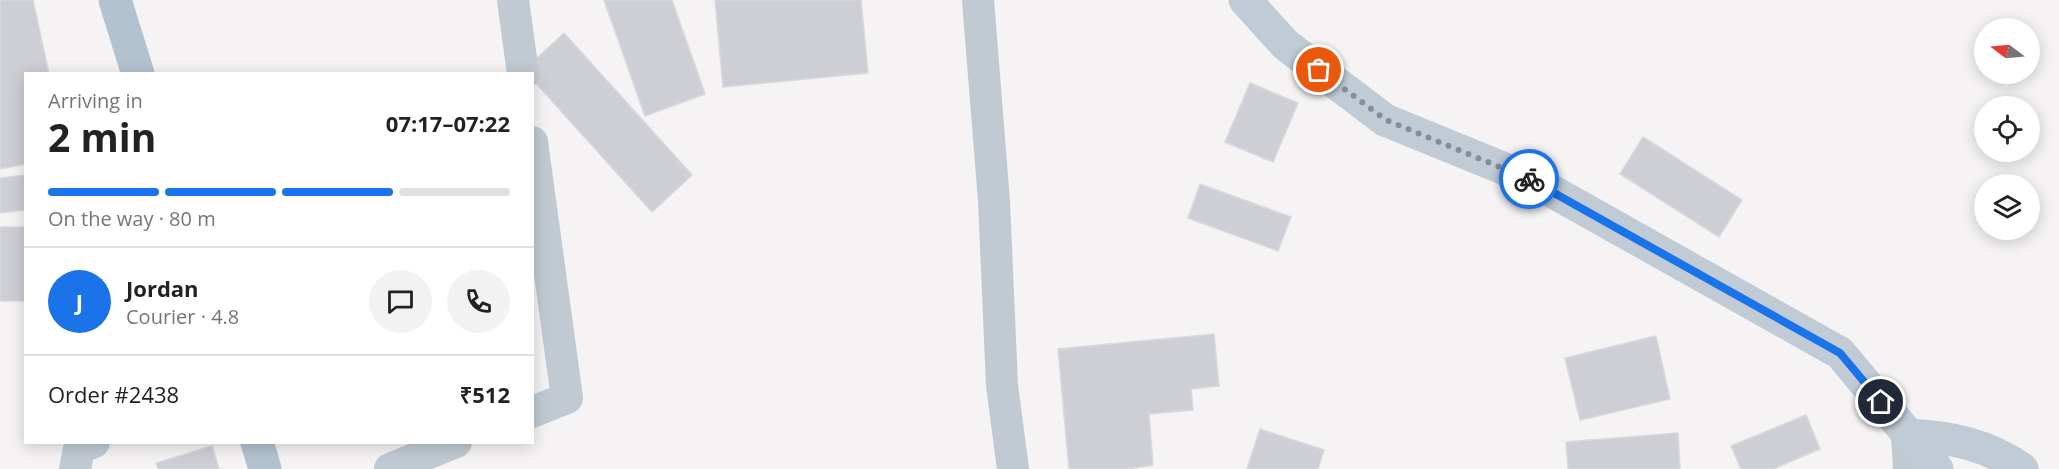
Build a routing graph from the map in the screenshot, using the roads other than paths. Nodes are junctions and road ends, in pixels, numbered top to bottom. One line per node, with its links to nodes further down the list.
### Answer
1 (115, 0): 5 (main road)
2 (513, 0): 6 (street)
3 (978, 0): 16 (street)
4 (1245, 0): 9 (main road)
5 (137, 72)
6 (523, 72)
7 (534, 157): 8 (street)
8 (534, 411)
9 (1907, 435): 17 (street); 18 (main road); 19 (main road)
10 (90, 444): 13 (street)
11 (258, 444): 14 (main road)
12 (451, 444): 15 (street)
13 (75, 469)
14 (265, 469)
15 (390, 469)
16 (1013, 469)
17 (1909, 469)
18 (1937, 469)
19 (2022, 469)

